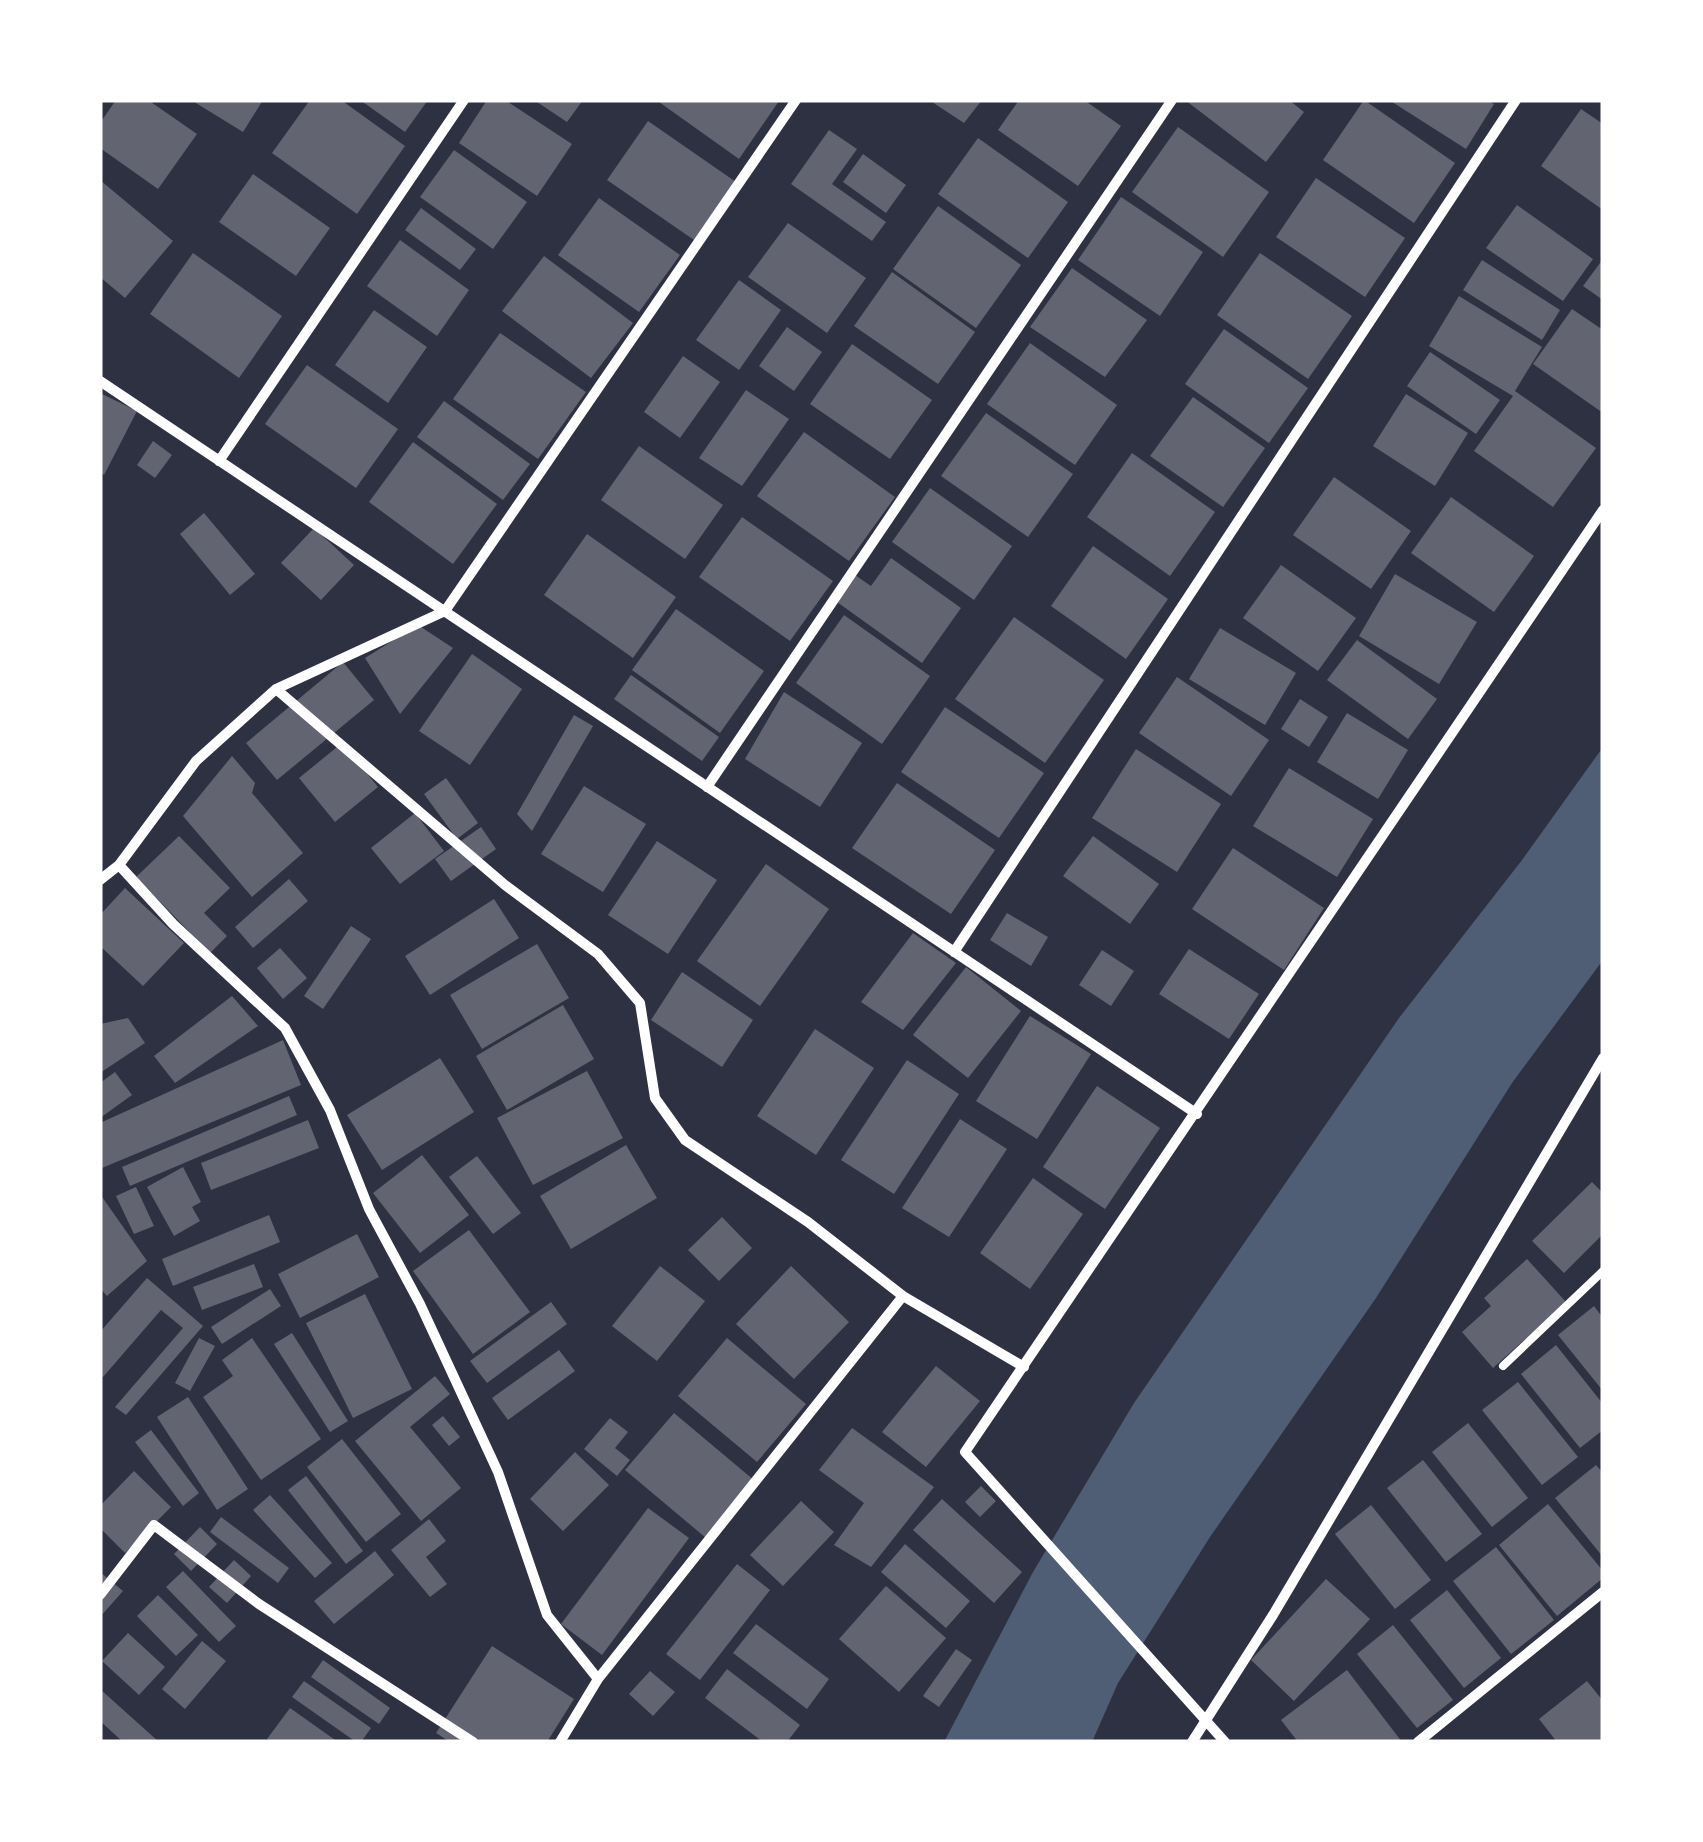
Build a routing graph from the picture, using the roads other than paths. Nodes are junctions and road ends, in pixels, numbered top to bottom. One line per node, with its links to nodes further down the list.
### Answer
1 (464, 100): 6 (street)
2 (796, 100): 8 (street)
3 (1172, 100): 10 (street)
4 (1516, 100): 13 (street)
5 (100, 381): 6 (street)
6 (219, 460): 8 (street)
7 (1603, 510): 15 (street)
8 (444, 611): 9 (street); 10 (street)
9 (276, 689): 11 (street); 17 (street)
10 (707, 786): 13 (street)
11 (119, 864): 12 (street); 22 (street)
12 (100, 880)
13 (954, 952): 15 (street)
14 (1603, 1058): 23 (street)
15 (1197, 1114): 19 (street)
16 (1603, 1271): 18 (lane)
17 (904, 1296): 19 (street); 22 (street)
18 (1503, 1366)
19 (1024, 1367): 23 (street)
20 (1603, 1592): 28 (street)
21 (100, 1595): 24 (street)
22 (598, 1680): 25 (street)
23 (1206, 1720): 26 (street); 27 (street)
24 (473, 1742)
25 (560, 1742)
26 (1192, 1742)
27 (1226, 1742)
28 (1418, 1742)

